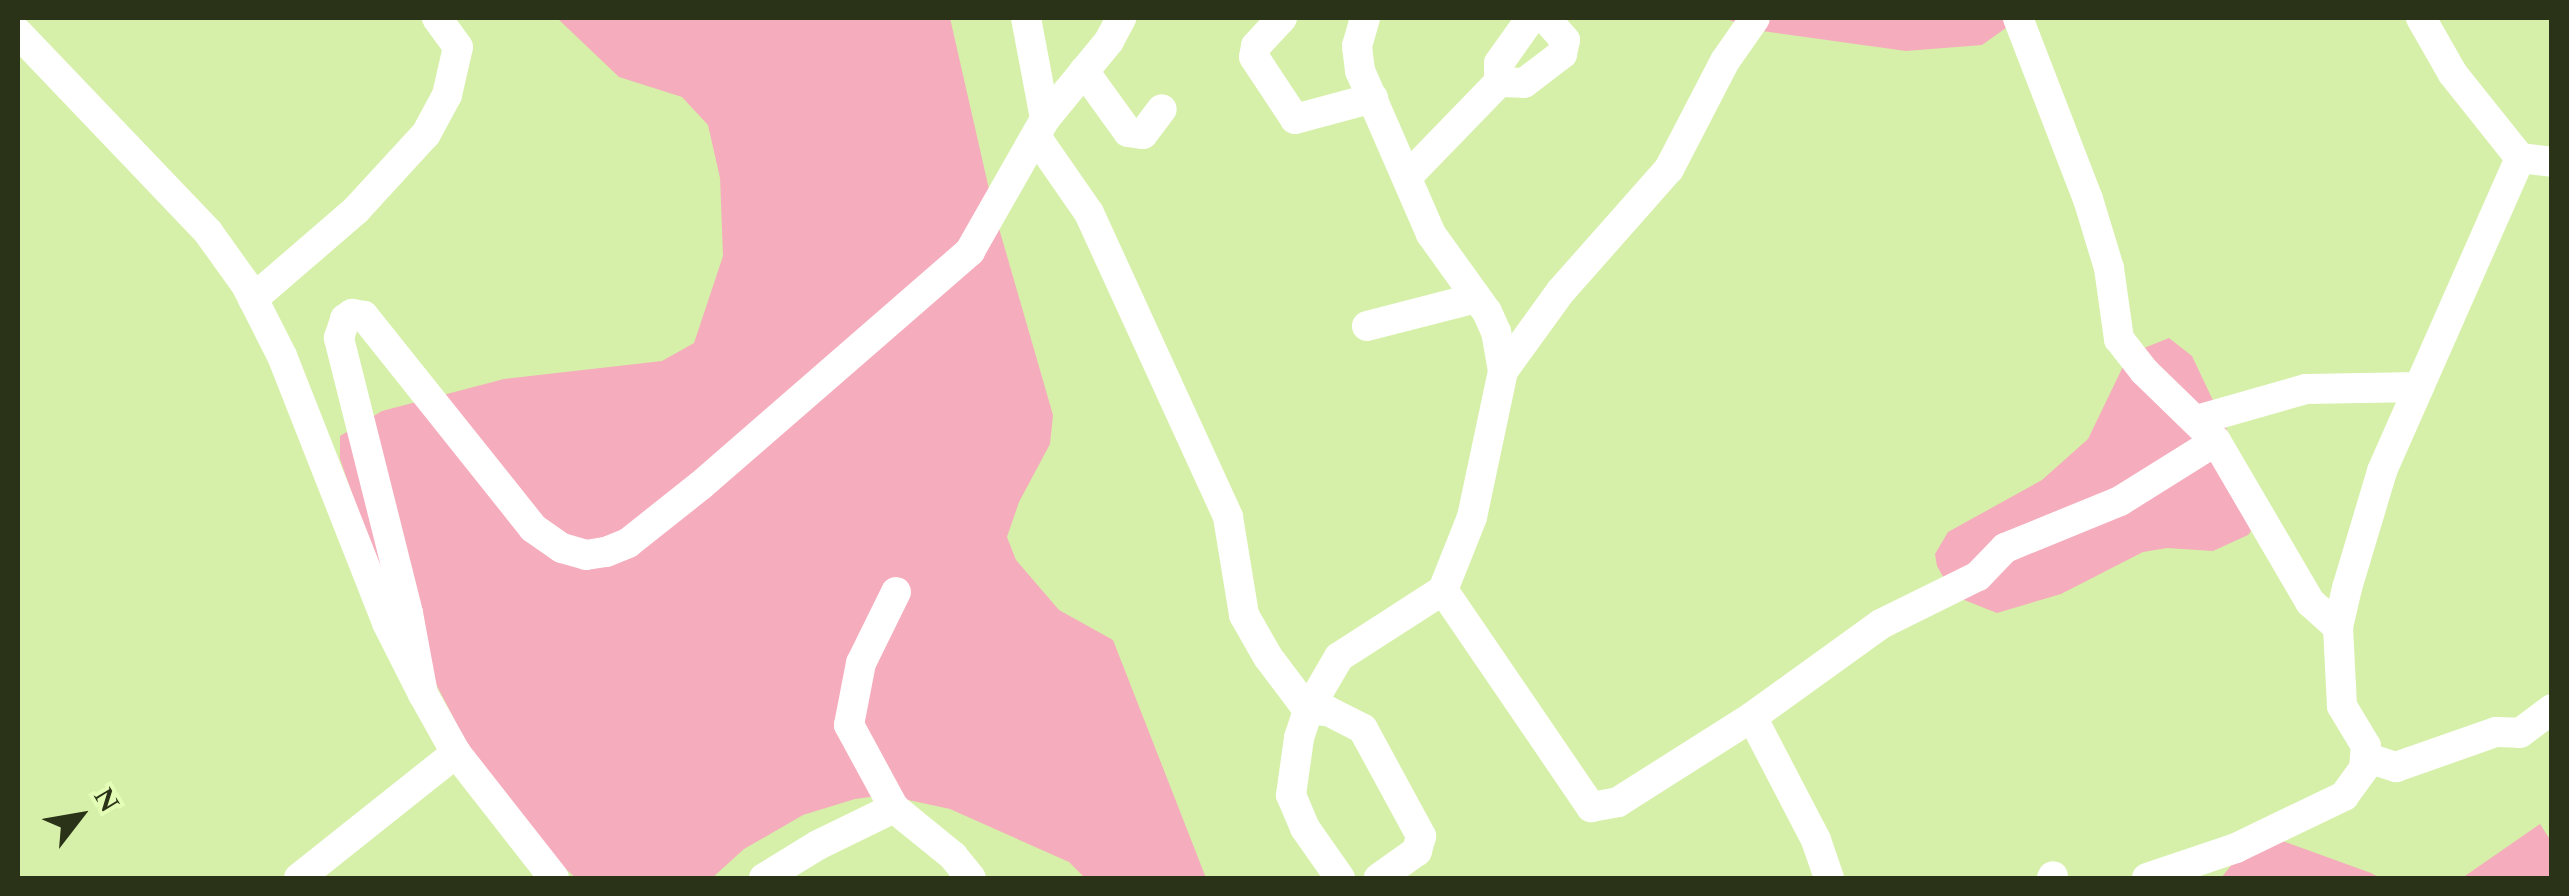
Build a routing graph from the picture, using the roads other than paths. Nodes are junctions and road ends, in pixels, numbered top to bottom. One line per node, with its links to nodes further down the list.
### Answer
1 (437, 18): 21 (street)
2 (1026, 18): 16 (street)
3 (1122, 18): 12 (street)
4 (1282, 18): 14 (street)
5 (1364, 18): 14 (street)
6 (1531, 18): 13 (street)
7 (1545, 18): 13 (street)
8 (1755, 18): 23 (street)
9 (2018, 18): 25 (street)
10 (2422, 18): 17 (street)
11 (18, 33): 21 (street)
12 (1084, 71): 15 (street); 16 (street)
13 (1500, 82): 19 (street)
14 (1373, 98): 19 (street)
15 (1162, 109)
16 (1041, 128): 29 (street); 31 (street)
17 (2520, 158): 18 (street); 24 (street)
18 (2552, 162)
19 (1407, 177): 20 (street)
20 (1476, 298): 22 (street); 23 (street)
21 (253, 299): 29 (street)
22 (1367, 326)
23 (1503, 371): 26 (street)
24 (2419, 387): 25 (street); 28 (street)
25 (2206, 431): 28 (street); 32 (street)
26 (1443, 590): 31 (street); 32 (street)
27 (896, 592): 35 (street)
28 (2338, 626): 34 (street)
29 (423, 694): 33 (street)
30 (2552, 709): 34 (street)
31 (1308, 710): 40 (street); 41 (street)
32 (1752, 717): 42 (street)
33 (456, 753): 36 (street); 37 (street)
34 (2365, 758): 43 (street)
35 (894, 808): 38 (street); 39 (street)
36 (299, 878)
37 (554, 878)
38 (764, 878)
39 (970, 878)
40 (1340, 878)
41 (1380, 878)
42 (1828, 878)
43 (2147, 878)

